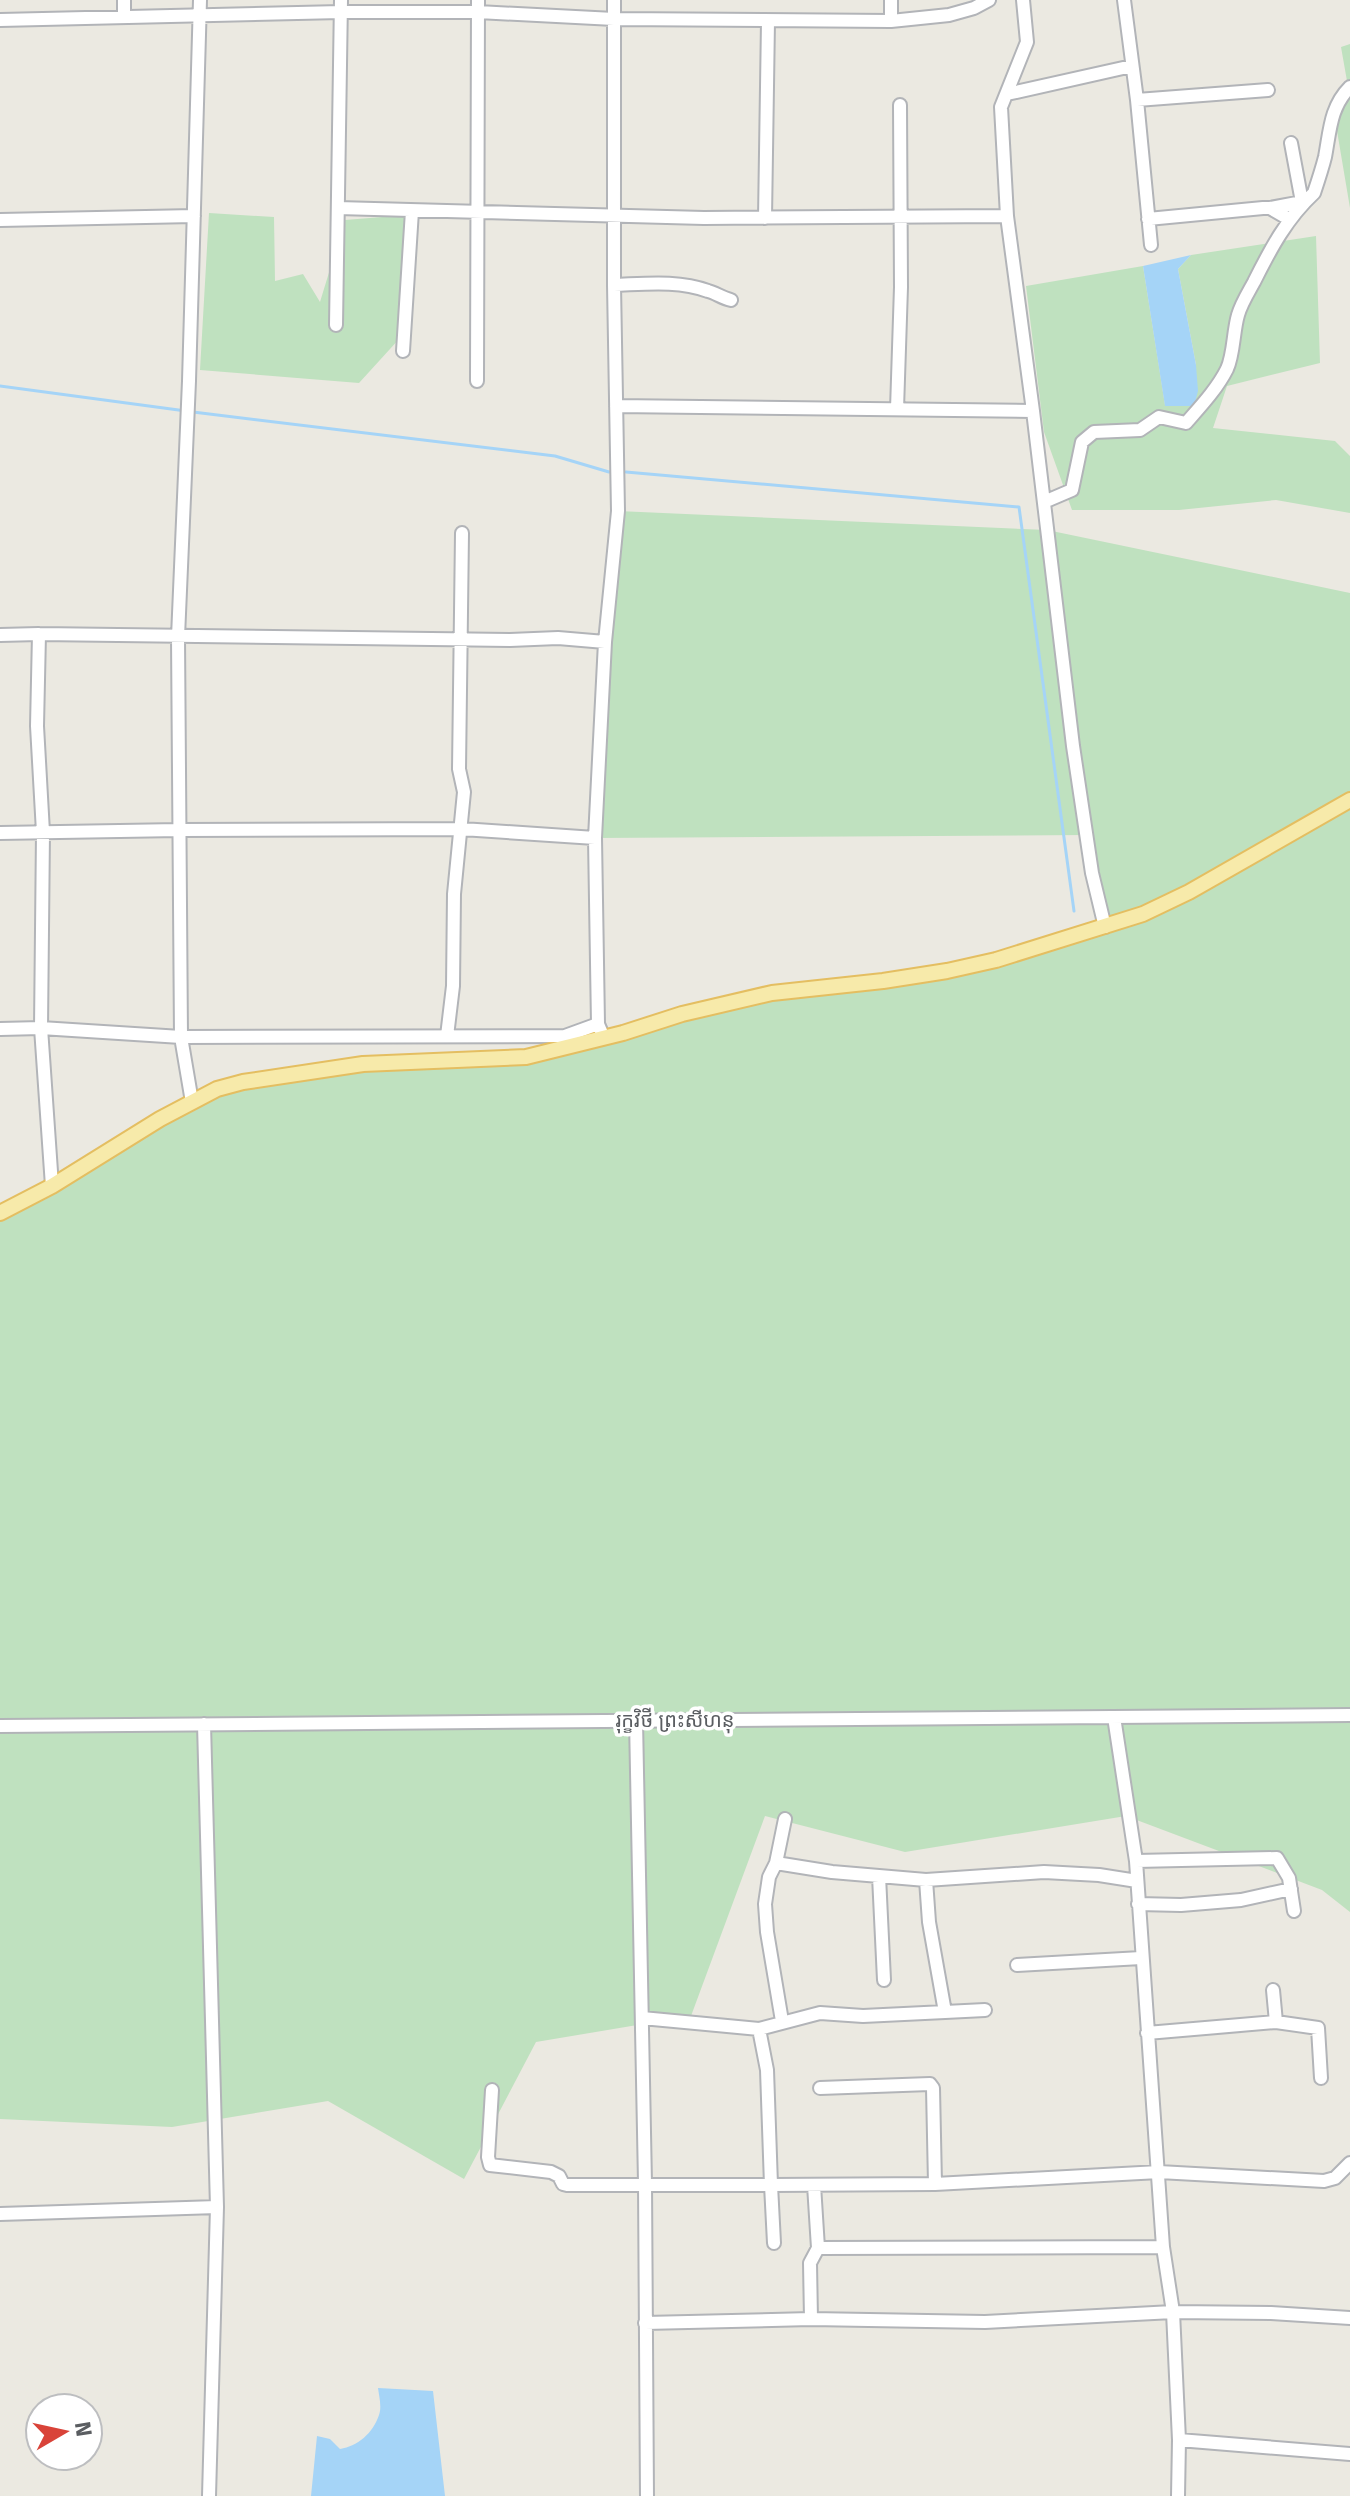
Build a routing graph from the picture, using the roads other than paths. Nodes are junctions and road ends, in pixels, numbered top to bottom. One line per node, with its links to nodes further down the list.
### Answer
1 (124, 0): 11 (street)
2 (200, 0): 10 (street)
3 (614, 0): 12 (street)
4 (891, 0): 15 (street)
5 (989, 0): 15 (street)
6 (1023, 0): 19 (street)
7 (1128, 0): 16 (street)
8 (341, 6): 9 (street); 10 (street); 24 (street)
9 (478, 6): 12 (street); 26 (street)
10 (199, 14): 11 (street); 29 (street)
11 (124, 17): 13 (street)
12 (614, 19): 14 (street); 28 (street)
13 (0, 20)
14 (768, 21): 15 (street); 32 (street)
15 (891, 21)
16 (1132, 66): 19 (street); 20 (street)
17 (1350, 87): 23 (street)
18 (1268, 90): 20 (street)
19 (1007, 94): 30 (street)
20 (1137, 100): 33 (street)
21 (900, 105): 31 (street)
22 (1291, 143): 23 (street)
23 (1302, 202): 25 (street); 34 (street)
24 (338, 208): 27 (street); 39 (street)
25 (1270, 208): 33 (street); 34 (street)
26 (477, 210): 27 (street); 28 (street); 41 (street)
27 (412, 211): 40 (street)
28 (615, 215): 32 (street); 37 (street)
29 (194, 216): 35 (street); 49 (street)
30 (1007, 216): 31 (street); 44 (street)
31 (900, 217): 32 (street); 43 (street)
32 (765, 218)
33 (1148, 219): 36 (street)
34 (1289, 219): 45 (street)
35 (0, 220)
36 (1151, 245)
37 (614, 285): 38 (street); 42 (street)
38 (731, 300)
39 (336, 325)
40 (403, 351)
41 (477, 381)
42 (616, 406): 43 (street); 51 (street)
43 (897, 409): 44 (street)
44 (1033, 411): 45 (street)
45 (1044, 502): 58 (street)
46 (462, 533): 50 (street)
47 (39, 634): 48 (street); 49 (street); 55 (street)
48 (0, 635)
49 (178, 637): 50 (street); 54 (street)
50 (461, 639): 51 (street); 53 (street)
51 (605, 642): 57 (street)
52 (1350, 800): 58 (main road)
53 (462, 829): 54 (street); 57 (street); 63 (street)
54 (179, 830): 55 (street); 64 (street)
55 (43, 832): 56 (street); 59 (street)
56 (0, 833)
57 (595, 838): 61 (street)
58 (1105, 927): 61 (main road)
59 (41, 1028): 60 (street); 64 (street); 67 (street)
60 (0, 1029)
61 (601, 1031): 63 (street); 65 (main road)
62 (431, 1036): 63 (street); 64 (street); 65 (street)
63 (447, 1036)
64 (181, 1037): 66 (street)
65 (429, 1061): 66 (main road)
66 (192, 1102): 67 (main road)
67 (52, 1186): 68 (main road)
68 (0, 1213)
69 (1350, 1715): 70 (street, រុក្ខវិថី ព្រះសីហនុ)
70 (1114, 1717): 71 (street, រុក្ខវិថី ព្រះសីហនុ); 75 (street)
71 (636, 1720): 72 (street, រុក្ខវិថី ព្រះសីហនុ); 89 (street)
72 (204, 1724): 73 (street, រុក្ខវិថី ព្រះសីហនុ); 103 (street)
73 (0, 1726)
74 (785, 1819): 76 (street)
75 (1136, 1861): 79 (street); 80 (street)
76 (776, 1863): 77 (street); 90 (street)
77 (879, 1876): 78 (street); 85 (street)
78 (926, 1880): 79 (street); 88 (street)
79 (1137, 1881): 81 (street)
80 (1291, 1889): 81 (street); 82 (street)
81 (1138, 1904): 83 (street)
82 (1294, 1911)
83 (1141, 1958): 84 (street); 93 (street)
84 (1017, 1965)
85 (884, 1980)
86 (1273, 1990): 91 (street)
87 (985, 2010): 88 (street)
88 (945, 2012): 90 (street)
89 (642, 2018): 92 (street); 99 (street)
90 (782, 2021): 92 (street)
91 (1276, 2022): 93 (street); 94 (street)
92 (759, 2029): 101 (street)
93 (1147, 2033): 98 (street)
94 (1321, 2078)
95 (820, 2088): 100 (street)
96 (492, 2090): 99 (street)
97 (1350, 2163): 98 (street)
98 (1159, 2172): 100 (street); 106 (street)
99 (645, 2183): 101 (street); 111 (street)
100 (935, 2184): 102 (street)
101 (771, 2185): 102 (street); 105 (street)
102 (814, 2185): 107 (street)
103 (217, 2207): 104 (street); 114 (street)
104 (0, 2214)
105 (774, 2243)
106 (1163, 2247): 107 (street); 108 (street)
107 (818, 2248): 110 (street)
108 (1173, 2312): 109 (street); 110 (street); 112 (street)
109 (1350, 2318)
110 (811, 2319): 111 (street)
111 (645, 2323): 115 (street)
112 (1179, 2440): 113 (street); 116 (street)
113 (1350, 2454)
114 (209, 2496)
115 (647, 2496)
116 (1178, 2496)

